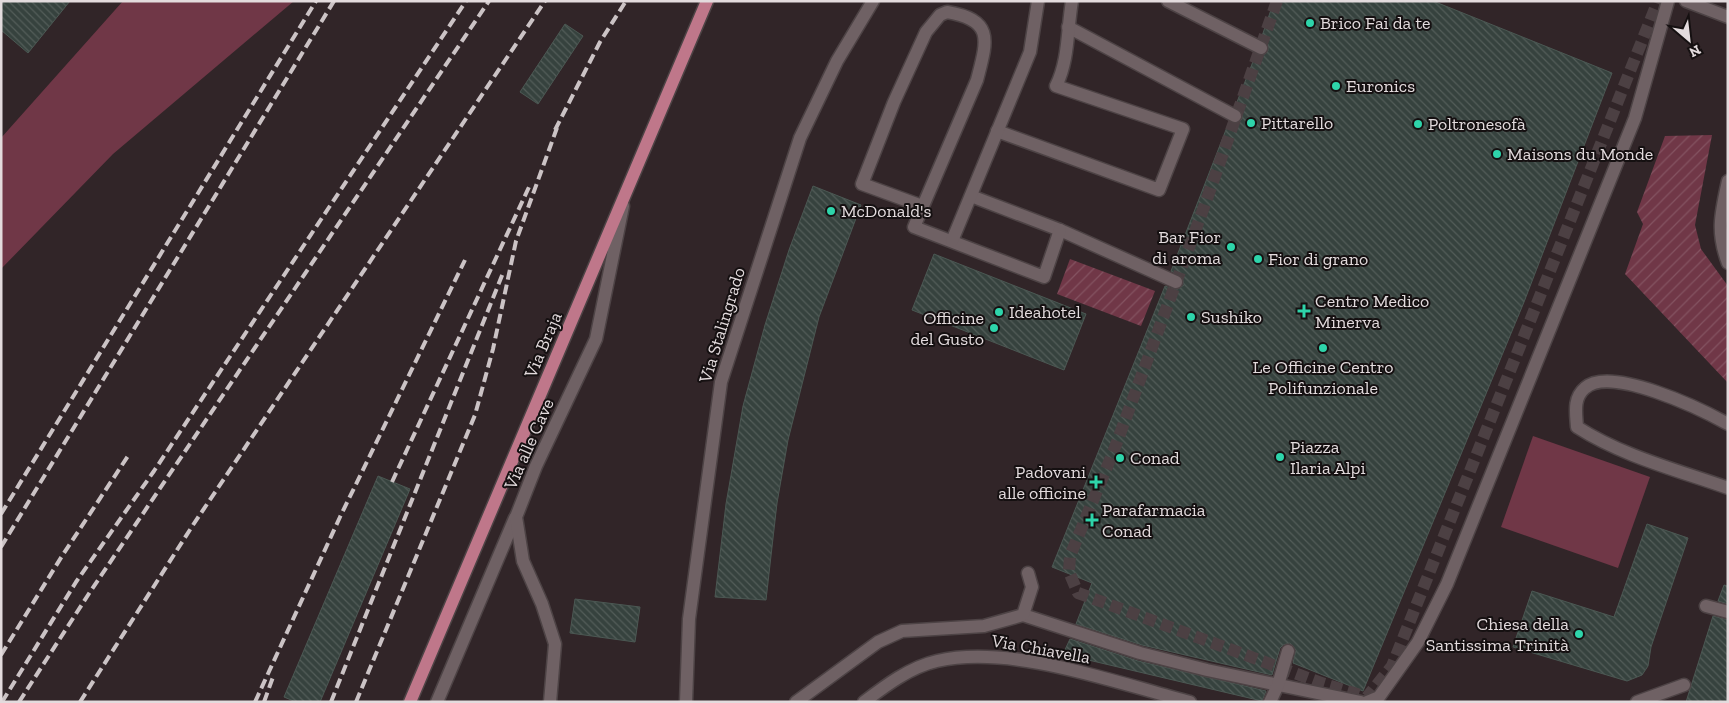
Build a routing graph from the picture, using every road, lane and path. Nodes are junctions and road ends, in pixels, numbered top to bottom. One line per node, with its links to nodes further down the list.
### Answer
1 (707, 1): 15 (main road, Via Braja)
2 (1072, 1): 9 (street)
3 (1168, 1): 10 (street)
4 (1668, 1): 40 (street)
5 (1686, 1): 8 (street)
6 (872, 4): 34 (street, Via Stalingrado)
7 (1036, 4): 12 (street)
8 (1728, 17)
9 (1068, 27): 11 (street); 12 (street)
10 (1262, 48)
11 (1235, 116)
12 (997, 131): 14 (street)
13 (1728, 181): 19 (street)
14 (971, 196): 17 (street); 18 (street)
15 (624, 201): 23 (street, Via alle Cave); 31 (main road, Via Braja)
16 (922, 206): 16 (street); 18 (street)
17 (1060, 230): 18 (street); 20 (street)
18 (952, 241)
19 (1728, 263)
20 (1176, 282)
21 (1728, 424): 22 (street)
22 (1728, 488)
23 (516, 517): 32 (street); 33 (street, Via alle Cave)
24 (1028, 572): 27 (street)
25 (1706, 606): 26 (street)
26 (1728, 612)
27 (1023, 615): 29 (street); 35 (street)
28 (1288, 651): 29 (street)
29 (1278, 685): 38 (street); 39 (street)
30 (1684, 685): 41 (street)
31 (410, 702)
32 (437, 702)
33 (550, 702)
34 (686, 702)
35 (796, 702)
36 (864, 702): 37 (street, Via Chiavella)
37 (1190, 702)
38 (1270, 702)
39 (1361, 702)
40 (1367, 702)
41 (1637, 702)

